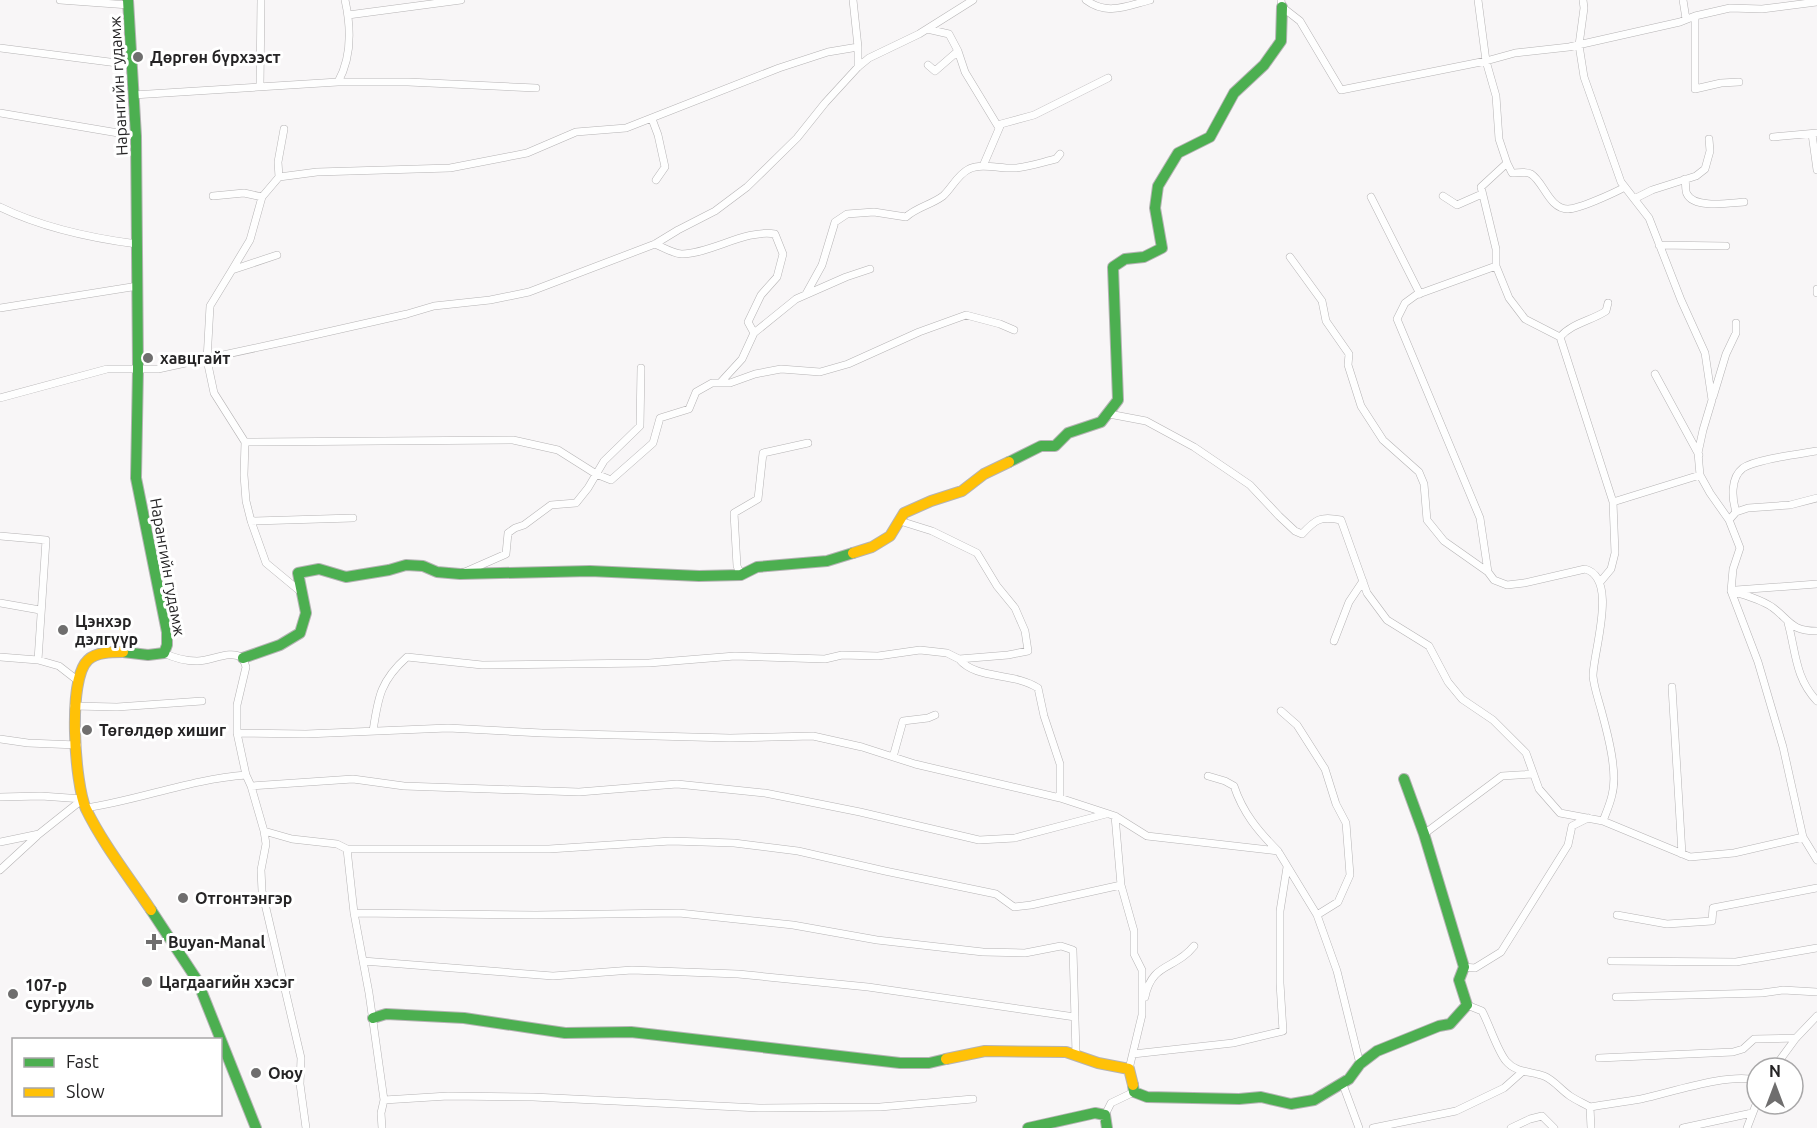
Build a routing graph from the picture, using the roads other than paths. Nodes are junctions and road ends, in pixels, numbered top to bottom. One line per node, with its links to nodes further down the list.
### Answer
1 (60, 0): 14 (street)
2 (261, 0): 32 (street)
3 (345, 0): 17 (street)
4 (461, 0): 17 (street)
5 (853, 0): 22 (street)
6 (973, 0): 20 (street)
7 (1086, 0): 8 (street)
8 (1150, 0)
9 (1478, 0): 25 (street)
10 (1583, 0): 21 (street)
11 (1683, 0): 19 (street)
12 (1729, 0): 16 (street)
13 (1817, 2): 16 (street)
14 (129, 3): 26 (street, Нарангийн гудамж)
15 (1281, 3): 25 (street); 84 (street)
16 (1730, 8): 18 (street)
17 (348, 15): 30 (street)
18 (1695, 16): 19 (street); 31 (street)
19 (1686, 20): 21 (street)
20 (927, 28): 24 (street); 28 (street)
21 (1579, 45): 25 (street); 50 (street)
22 (858, 47): 28 (street); 36 (street)
23 (0, 48): 26 (street)
24 (958, 51): 27 (street); 37 (street)
25 (1486, 62): 44 (street)
26 (133, 65): 34 (street, Нарангийн гудамж)
27 (928, 65)
28 (858, 67): 60 (street)
29 (1108, 78): 37 (street)
30 (338, 82): 32 (street); 33 (street)
31 (1739, 82)
32 (260, 86): 34 (street)
33 (536, 88)
34 (133, 95): 40 (street, Нарангийн гудамж)
35 (0, 112): 40 (street)
36 (651, 119): 47 (street); 49 (street)
37 (999, 128): 45 (street)
38 (284, 129): 47 (street)
39 (1814, 134): 41 (street); 46 (street)
40 (136, 136): 59 (street, Нарангийн гудамж)
41 (1773, 137)
42 (1709, 139): 48 (street)
43 (1060, 154): 45 (street)
44 (1507, 164): 50 (street); 51 (street)
45 (983, 166): 69 (street)
46 (1817, 170)
47 (279, 177): 54 (street)
48 (1685, 179): 56 (street); 57 (street)
49 (656, 180)
50 (1625, 188): 56 (street)
51 (1482, 194): 53 (street); 65 (street)
52 (213, 196): 54 (street)
53 (1443, 196)
54 (262, 197): 66 (street)
55 (1371, 197): 70 (street)
56 (1634, 199): 61 (street)
57 (1743, 202)
58 (0, 207): 59 (street)
59 (137, 244): 68 (street, Нарангийн гудамж)
60 (655, 244): 75 (street); 77 (street)
61 (1659, 245): 62 (street); 83 (street)
62 (1726, 246)
63 (277, 255): 66 (street)
64 (1290, 257): 99 (street)
65 (1496, 266): 70 (street); 76 (street)
66 (232, 270): 77 (street)
67 (870, 270): 69 (street)
68 (138, 286): 72 (street); 78 (street, Нарангийн гудамж)
69 (806, 294): 75 (street)
70 (1420, 294): 99 (street)
71 (1608, 303): 76 (street)
72 (0, 308)
73 (1736, 323): 83 (street)
74 (1014, 330): 81 (street)
75 (754, 333): 81 (street)
76 (1560, 337): 92 (street)
77 (207, 360): 78 (street); 85 (street)
78 (138, 368): 82 (street); 112 (street, Нарангийн гудамж)
79 (641, 368): 89 (street)
80 (1655, 374): 88 (street)
81 (720, 383): 89 (street)
82 (0, 398)
83 (1712, 400): 88 (street)
84 (1109, 414): 97 (street); 102 (street)
85 (245, 442): 89 (street); 96 (street)
86 (808, 443): 101 (street)
87 (1817, 451): 93 (street)
88 (1699, 455): 90 (street)
89 (596, 474): 100 (street)
90 (1700, 475): 92 (street); 95 (street)
91 (1817, 498): 93 (street)
92 (1613, 501): 103 (street)
93 (1736, 512): 95 (street)
94 (353, 518): 96 (street)
95 (1729, 520): 105 (street)
96 (251, 521): 106 (street)
97 (900, 521): 101 (street); 115 (street)
98 (0, 536): 108 (street)
99 (1488, 572): 103 (street)
100 (460, 574): 101 (street); 106 (street)
101 (741, 575)
102 (1363, 581): 111 (street); 129 (street)
103 (1601, 581): 140 (street)
104 (1817, 584): 105 (street)
105 (1731, 591): 109 (street); 144 (street)
106 (301, 592): 114 (street)
107 (0, 603): 108 (street)
108 (40, 610): 116 (street)
109 (1788, 623): 110 (street); 120 (street)
110 (1817, 631)
111 (1334, 641)
112 (164, 653): 114 (street); 117 (street, Нарангийн гудамж)
113 (0, 657): 116 (street)
114 (243, 658): 125 (street)
115 (959, 658): 124 (street); 135 (street)
116 (38, 660): 117 (street)
117 (77, 680): 121 (street)
118 (1672, 687): 148 (street)
119 (202, 701): 121 (street)
120 (1817, 701)
121 (74, 706): 127 (street)
122 (1281, 711): 155 (street)
123 (935, 715): 128 (street)
124 (373, 731): 125 (street); 128 (street)
125 (237, 733): 130 (street)
126 (0, 739): 127 (street)
127 (78, 745): 136 (street)
128 (893, 757): 135 (street)
129 (1533, 774): 139 (street); 143 (street)
130 (246, 775): 133 (street); 136 (street)
131 (1208, 776): 147 (street)
132 (1404, 779): 143 (street)
133 (251, 786): 137 (street); 141 (street)
134 (0, 797): 136 (street)
135 (1060, 798): 137 (street)
136 (84, 803): 142 (street); 169 (street)
137 (1106, 814): 138 (street)
138 (1115, 816): 147 (street); 152 (street)
139 (1588, 818): 140 (street); 161 (street)
140 (1603, 821): 148 (street)
141 (264, 831): 146 (street); 188 (street)
142 (39, 834): 145 (street); 151 (street)
143 (1424, 834): 161 (street)
144 (1803, 837): 148 (street); 149 (street)
145 (0, 842)
146 (347, 849): 152 (street); 154 (street)
147 (1278, 851): 150 (street)
148 (1682, 854)
149 (1817, 860)
150 (1287, 867): 155 (street); 173 (street)
151 (0, 870)
152 (1121, 885): 165 (street)
153 (1817, 888): 156 (street)
154 (354, 913): 159 (street); 167 (street)
155 (1317, 915): 176 (street)
156 (1617, 915)
157 (1194, 946): 165 (street)
158 (1817, 948): 160 (street)
159 (363, 961): 167 (street); 168 (street)
160 (1611, 961)
161 (1464, 967): 164 (street)
162 (1817, 992): 163 (street)
163 (1616, 997)
164 (1467, 1005): 176 (street); 178 (street)
165 (1142, 1014): 173 (street)
166 (1817, 1016): 170 (street)
167 (1075, 1017): 172 (street)
168 (373, 1018): 172 (street); 182 (street)
169 (220, 1038)
170 (1796, 1038): 174 (street); 175 (street)
171 (222, 1043): 187 (street)
172 (1076, 1054): 177 (street)
173 (1133, 1054): 177 (street)
174 (1783, 1056)
175 (1599, 1058)
176 (1360, 1064): 180 (street)
177 (1129, 1069): 181 (street)
178 (1522, 1072): 184 (street); 193 (street)
179 (1745, 1078): 184 (street)
180 (1342, 1082): 181 (street); 192 (street)
181 (1134, 1092): 185 (street)
182 (384, 1100): 183 (street); 189 (street)
183 (973, 1100)
184 (1590, 1107): 196 (street)
185 (1105, 1115): 190 (street); 191 (street)
186 (1745, 1115): 197 (street)
187 (256, 1128)
188 (306, 1128)
189 (382, 1128)
190 (1028, 1128)
191 (1107, 1128)
192 (1359, 1128)
193 (1373, 1128)
194 (1511, 1128): 195 (street)
195 (1554, 1128)
196 (1590, 1128)
197 (1683, 1128)

